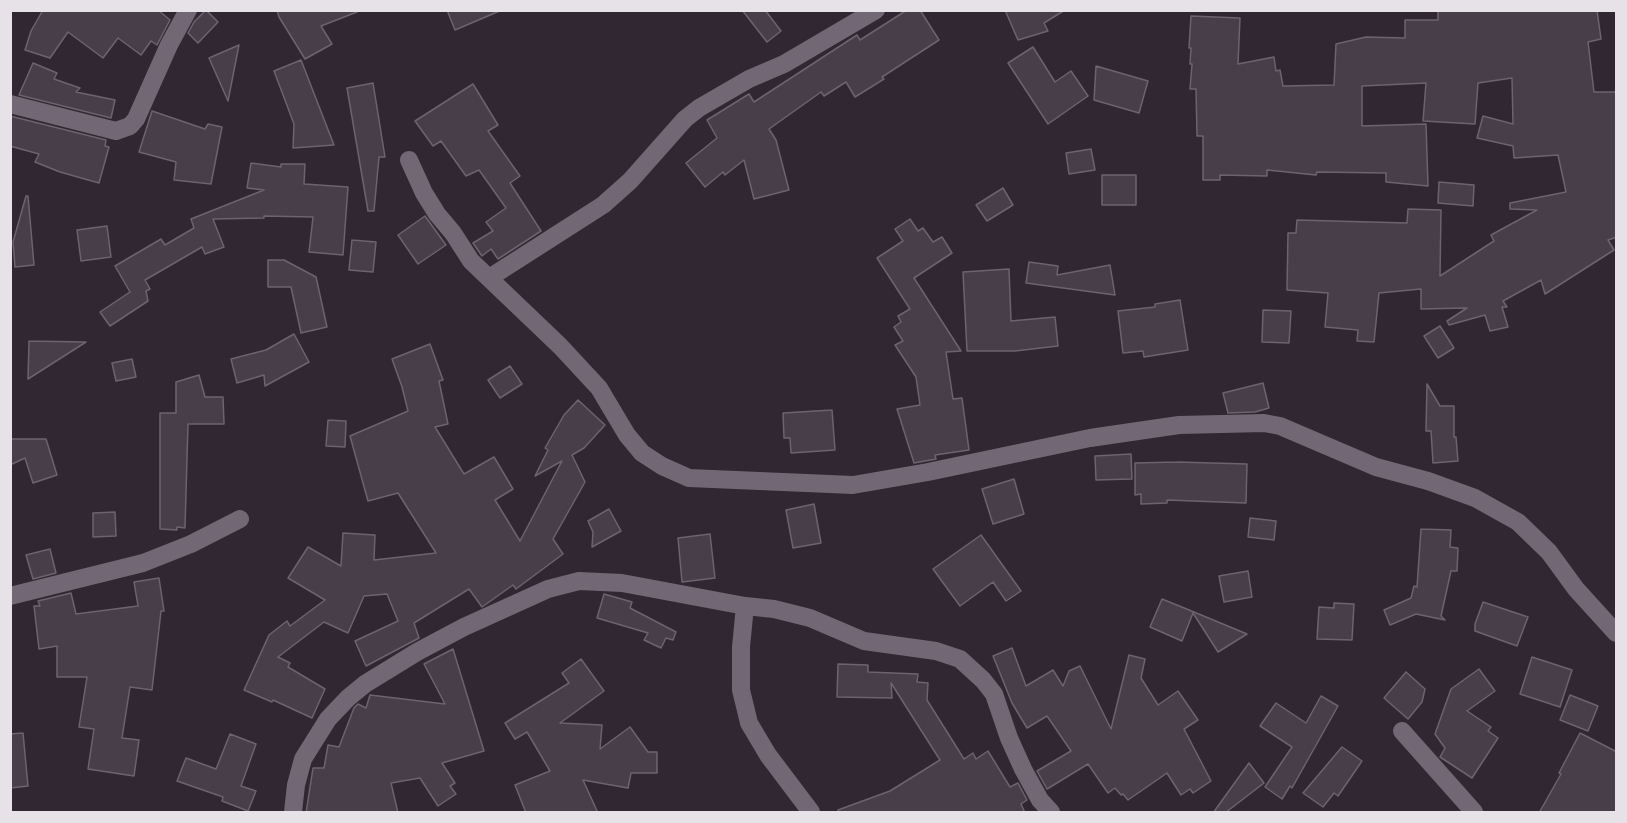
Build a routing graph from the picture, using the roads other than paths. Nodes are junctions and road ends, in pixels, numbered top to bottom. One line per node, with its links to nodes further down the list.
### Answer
1 (188, 10): 3 (street)
2 (876, 10): 5 (street)
3 (10, 104)
4 (409, 160): 5 (street)
5 (489, 278): 9 (street)
6 (240, 519): 7 (street)
7 (10, 596)
8 (744, 606): 11 (street); 12 (street); 13 (street)
9 (1617, 633)
10 (1402, 731): 14 (street)
11 (293, 813)
12 (811, 813)
13 (1051, 813)
14 (1474, 813)

